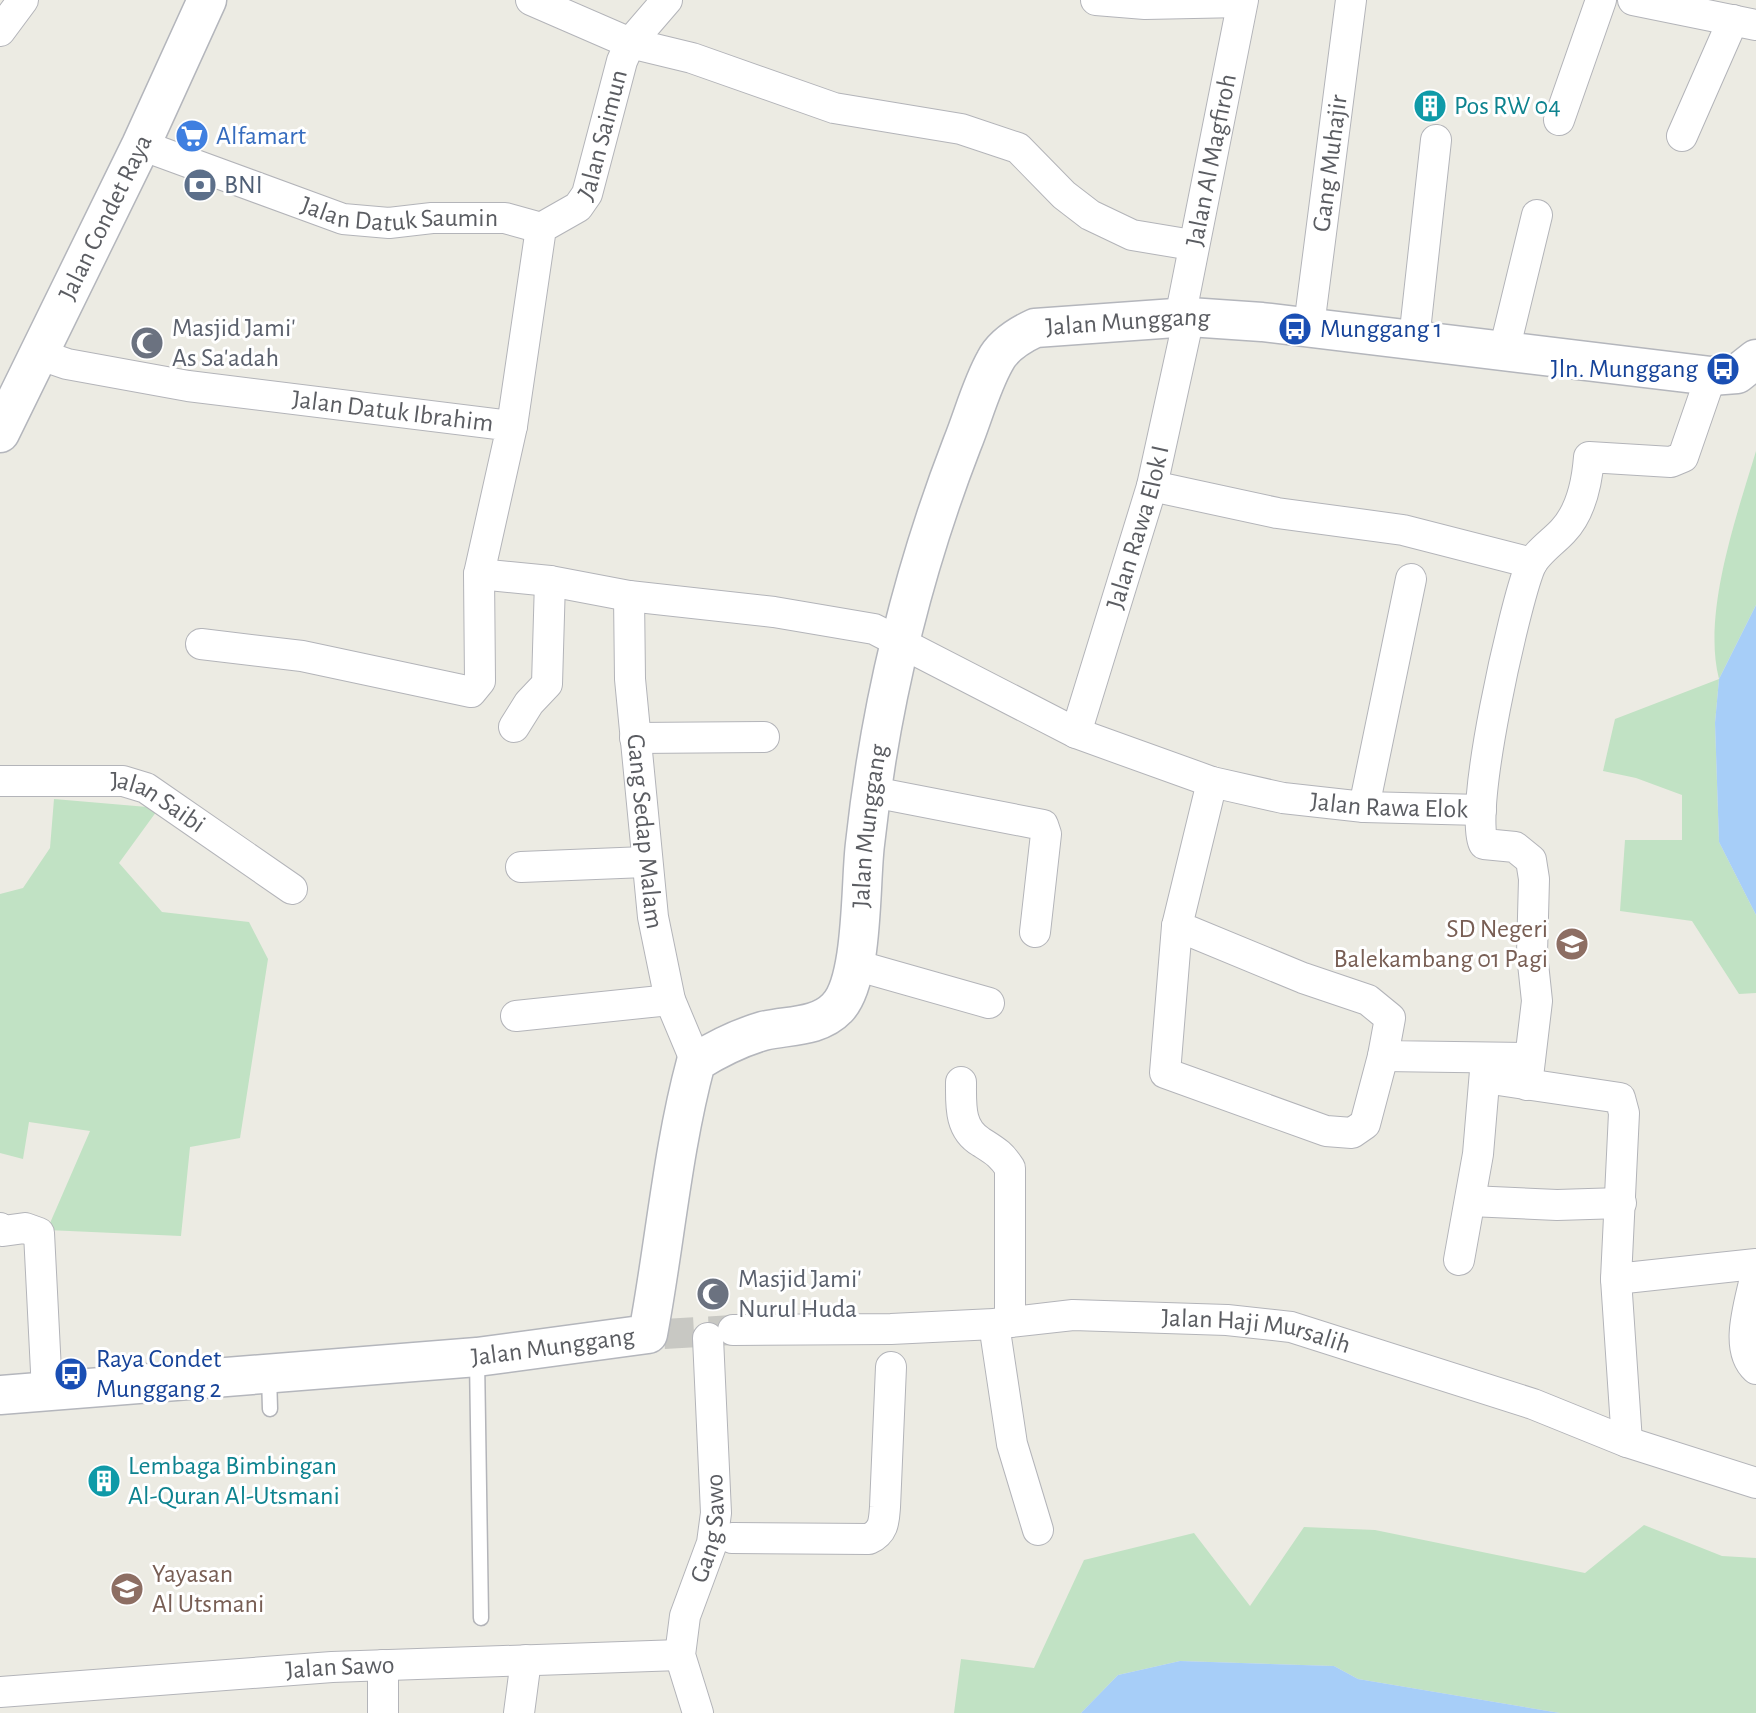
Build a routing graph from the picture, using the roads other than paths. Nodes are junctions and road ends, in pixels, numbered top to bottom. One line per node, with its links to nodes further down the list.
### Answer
1 (23, 0): 11 (street)
2 (207, 0): 16 (street, Jalan Condet Raya)
3 (531, 0): 12 (street)
4 (667, 0): 12 (street, Jalan Saimun)
5 (1096, 0): 9 (street)
6 (1351, 0): 21 (street, Gang Muhajir)
7 (1601, 0): 13 (street)
8 (1633, 0): 10 (street)
9 (1242, 1): 19 (street, Jalan Al Magfiroh)
10 (1744, 22): 14 (street)
11 (0, 31)
12 (630, 43): 18 (street, Jalan Saimun); 19 (street)
13 (1559, 120)
14 (1682, 136)
15 (1436, 141): 22 (street)
16 (141, 145): 18 (street, Jalan Datuk Saumin); 24 (street, Jalan Condet Raya)
17 (1537, 215): 23 (street)
18 (541, 228): 28 (street)
19 (1192, 245): 20 (street, Jalan Al Magfiroh)
20 (1185, 318): 21 (street, Jalan Munggang); 29 (street, Jalan Rawa Elok I); 35 (street, Jalan Munggang)
21 (1309, 326): 22 (street, Jalan Munggang)
22 (1414, 340): 23 (street, Jalan Munggang)
23 (1504, 351): 26 (street, Jalan Munggang)
24 (38, 354): 27 (street, Jalan Condet Raya); 28 (street, Jalan Datuk Ibrahim)
25 (1756, 359): 26 (street, Jalan Munggang)
26 (1711, 376): 30 (street, Jalan Rawa Elok)
27 (3, 421)
28 (512, 426): 31 (street, Jalan Datuk Ibrahim)
29 (1152, 486): 30 (street); 38 (street, Jalan Rawa Elok I)
30 (1532, 563): 45 (street, Jalan Rawa Elok)
31 (479, 574): 33 (street); 36 (street, Jalan Datuk Ibrahim)
32 (1411, 579): 44 (street)
33 (550, 581): 34 (street); 37 (street)
34 (629, 596): 35 (street); 40 (street, Gang Sedap Malam)
35 (899, 639): 38 (street, Jalan Rawa Elok); 43 (street, Jalan Munggang)
36 (201, 644)
37 (514, 727)
38 (1076, 733): 42 (street, Jalan Rawa Elok)
39 (764, 737): 40 (street)
40 (635, 738): 46 (street, Gang Sedap Malam)
41 (0, 781): 48 (street, Jalan Saibi)
42 (1212, 782): 44 (street, Jalan Rawa Elok); 49 (street)
43 (873, 792): 50 (street); 51 (street, Jalan Munggang)
44 (1364, 807): 45 (street, Jalan Rawa Elok)
45 (1481, 810): 58 (street)
46 (645, 862): 47 (street); 52 (street, Gang Sedap Malam)
47 (521, 867)
48 (292, 888)
49 (1177, 926): 55 (street); 55 (street)
50 (1035, 932)
51 (855, 965): 53 (street); 56 (street, Jalan Munggang)
52 (670, 1000): 54 (street); 56 (street, Gang Sedap Malam)
53 (989, 1003)
54 (516, 1016)
55 (1383, 1056): 57 (street)
56 (696, 1062): 70 (street, Jalan Munggang)
57 (1486, 1069): 58 (street); 60 (street)
58 (1529, 1072): 61 (street)
59 (961, 1082): 67 (street)
60 (1470, 1201): 61 (street); 63 (street)
61 (1622, 1203): 66 (street)
62 (0, 1228): 72 (street)
63 (1459, 1260)
64 (1756, 1264): 66 (street)
65 (1756, 1273): 71 (street)
66 (1616, 1279): 74 (street)
67 (1002, 1323): 69 (street, Jalan Haji Mursalih); 74 (street, Jalan Haji Mursalih); 76 (street)
68 (720, 1334): 69 (street, Jalan Haji Mursalih); 79 (street, Gang Sawo)
69 (891, 1349): 77 (street)
70 (477, 1357): 72 (street, Jalan Munggang); 78 (lane)
71 (1756, 1369)
72 (47, 1391): 73 (street, Jalan Munggang)
73 (0, 1395)
74 (1627, 1442): 75 (street, Jalan Haji Mursalih)
75 (1756, 1483)
76 (1038, 1530)
77 (732, 1538)
78 (481, 1618)
79 (680, 1655): 80 (street, Jalan Sawo); 85 (street, Gang Sawo)
80 (526, 1660): 81 (street, Jalan Sawo); 84 (street)
81 (383, 1665): 82 (street, Jalan Sawo); 83 (street)
82 (0, 1692)
83 (383, 1713)
84 (519, 1713)
85 (698, 1713)

